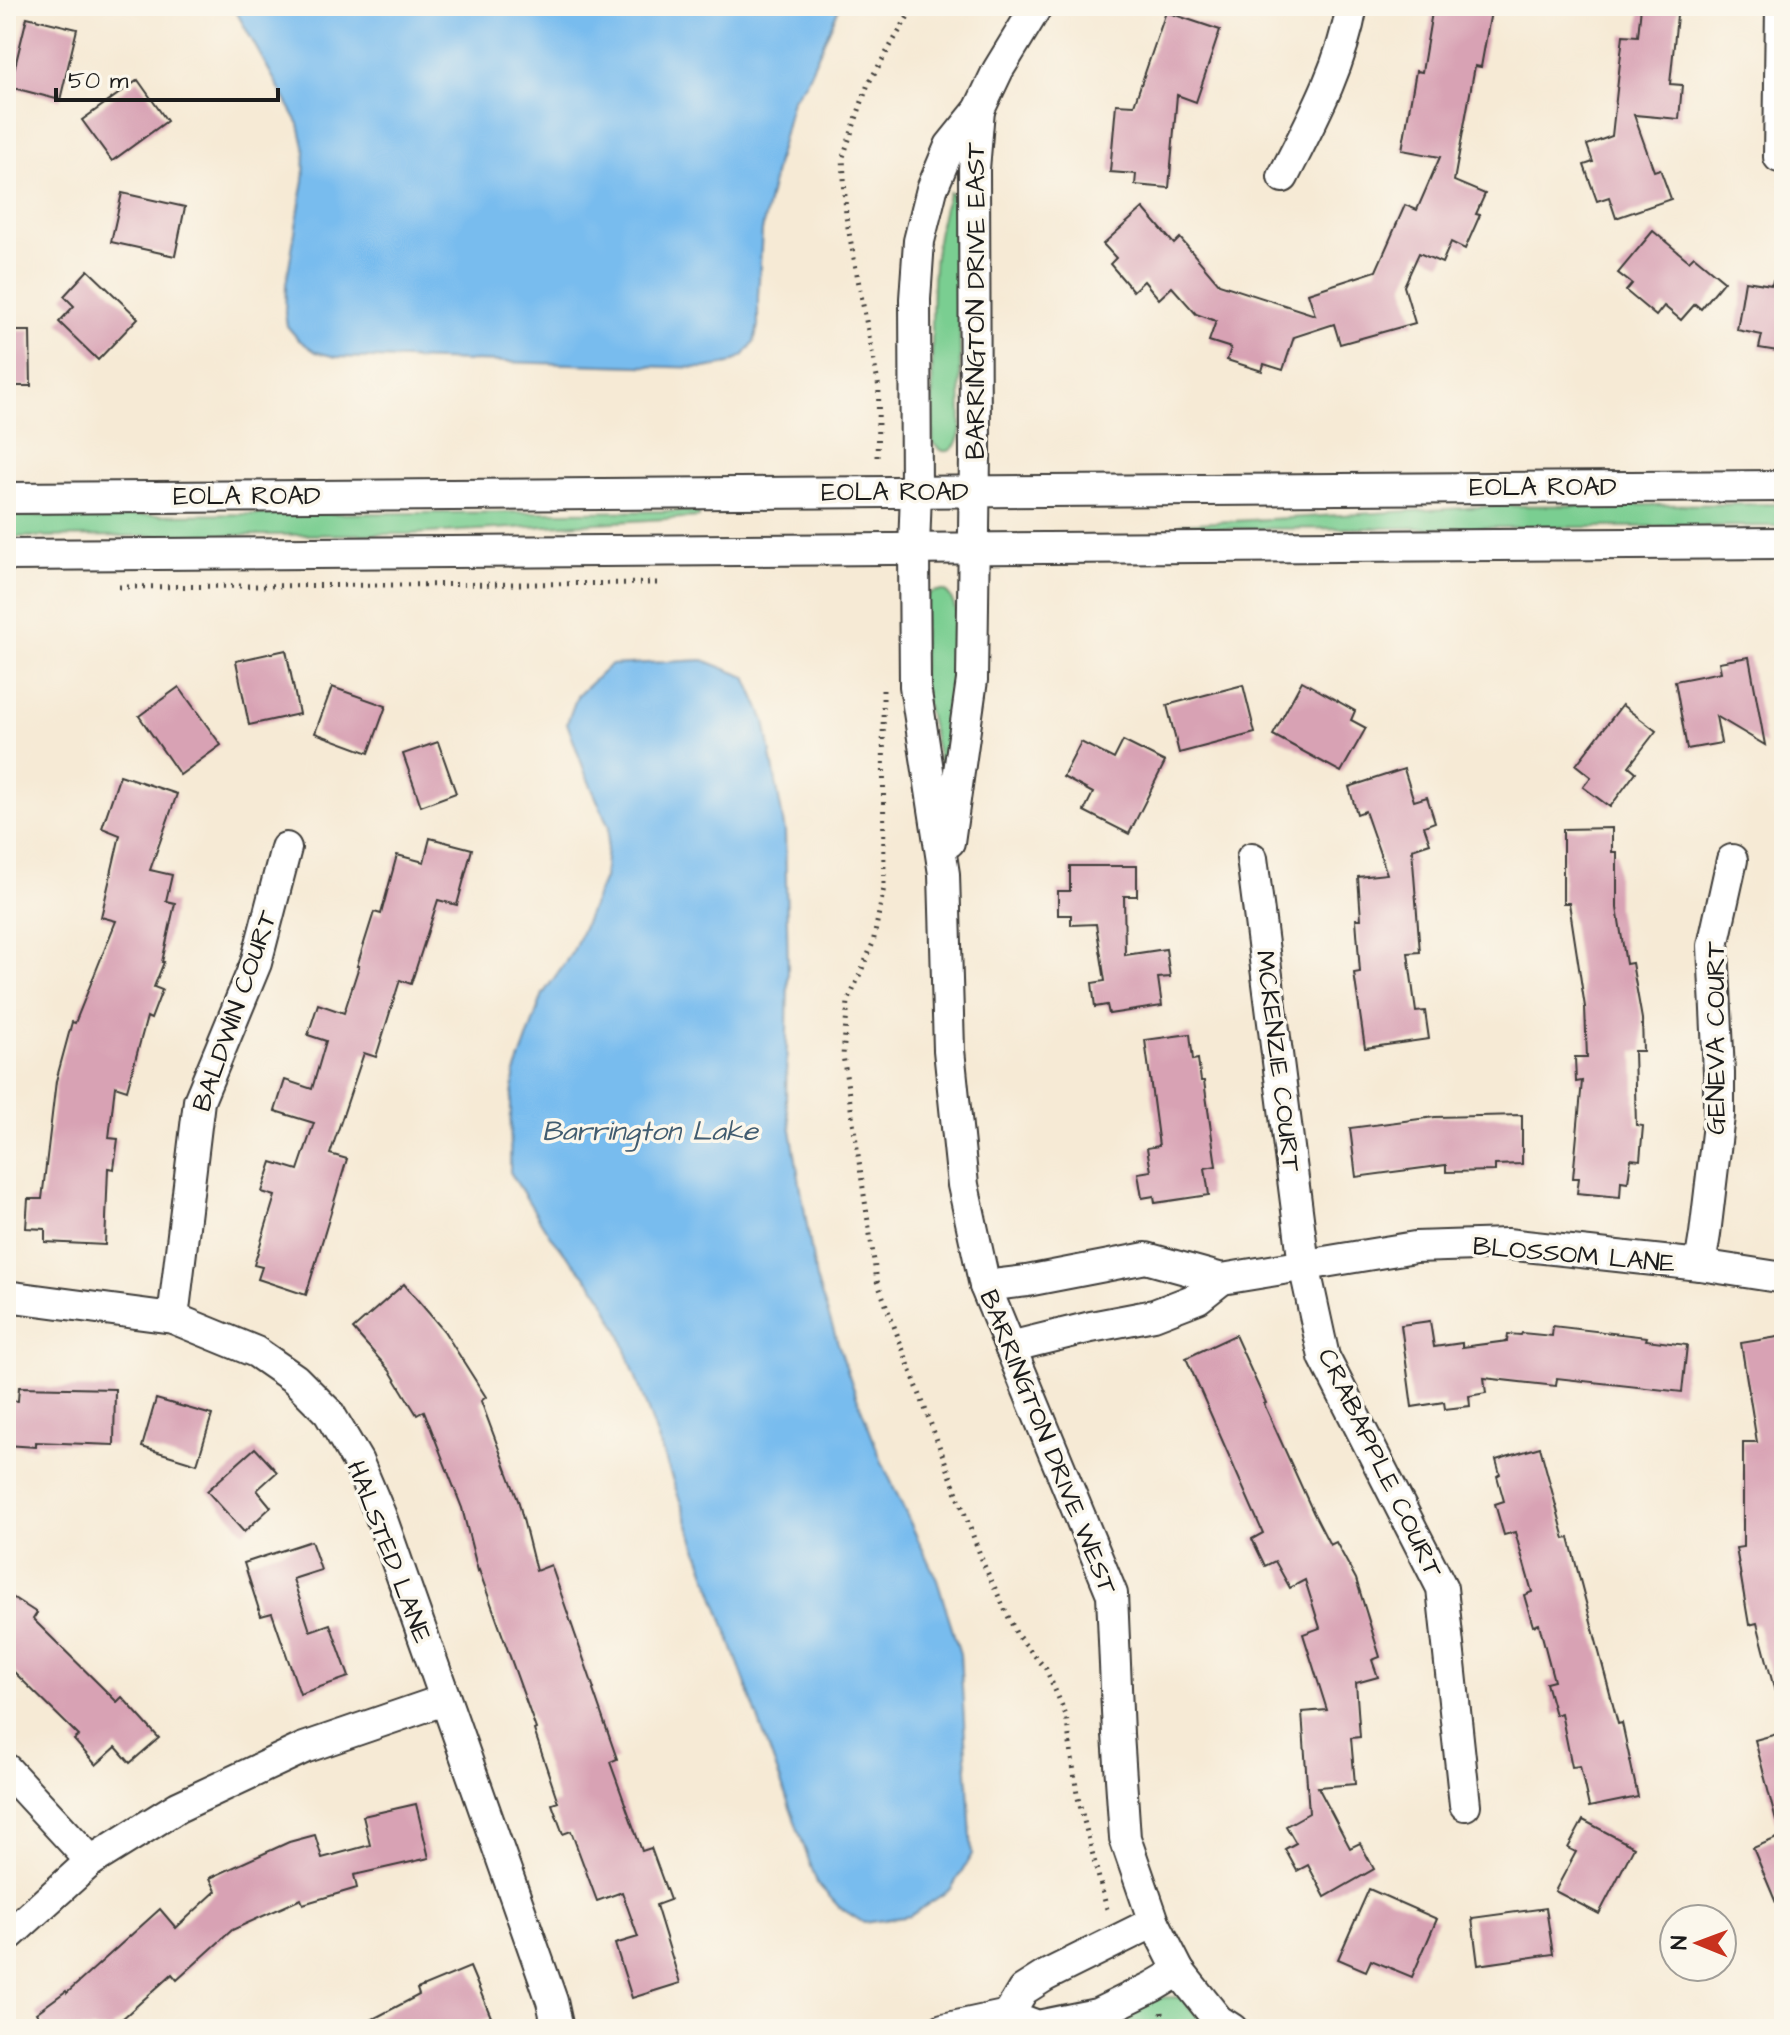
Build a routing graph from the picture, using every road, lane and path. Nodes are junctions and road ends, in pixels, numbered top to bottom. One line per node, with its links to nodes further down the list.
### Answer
1 (914, 6): 8 (path)
2 (1037, 6): 5 (street, BARRINGTON DRIVE EAST)
3 (1352, 6): 7 (street)
4 (1781, 6): 6 (street)
5 (979, 110): 10 (street, BARRINGTON DRIVE EAST); 11 (street, BARRINGTON DRIVE EAST)
6 (1779, 157)
7 (1283, 177)
8 (877, 457)
9 (1784, 486): 11 (street, EOLA ROAD)
10 (916, 491): 11 (street, EOLA ROAD); 12 (street, EOLA ROAD); 14 (street, BARRINGTON DRIVE WEST)
11 (974, 491): 15 (street, BARRINGTON DRIVE WEST)
12 (6, 498)
13 (1784, 543): 15 (street)
14 (914, 549): 15 (street); 16 (street); 23 (street, BARRINGTON DRIVE WEST)
15 (973, 549): 23 (street, BARRINGTON DRIVE WEST)
16 (6, 555)
17 (664, 583): 18 (path)
18 (115, 587)
19 (884, 678): 36 (path)
20 (286, 848): 30 (street, BALDWIN COURT)
21 (1252, 858): 24 (street, MCKENZIE COURT)
22 (1732, 860): 25 (street, GENEVA COURT)
23 (944, 874): 28 (street, BARRINGTON DRIVE WEST)
24 (1304, 1265): 25 (street, BLOSSOM LANE); 27 (street, BLOSSOM LANE); 34 (street, CRABAPPLE COURT)
25 (1700, 1265): 26 (street, BLOSSOM LANE)
26 (1784, 1278)
27 (1222, 1279): 28 (street, BLOSSOM LANE); 31 (street, BLOSSOM LANE)
28 (985, 1286): 31 (street, BARRINGTON DRIVE WEST)
29 (6, 1296): 30 (street, HALSTED LANE)
30 (173, 1318): 32 (street, HALSTED LANE)
31 (1010, 1347): 37 (street, BARRINGTON DRIVE WEST)
32 (444, 1700): 35 (street); 41 (street, HALSTED LANE)
33 (6, 1769): 35 (street)
34 (1465, 1805)
35 (91, 1861): 38 (street)
36 (1108, 1914)
37 (1154, 1922): 39 (street, BARRINGTON DRIVE WEST); 40 (street)
38 (6, 1938)
39 (1179, 1971): 40 (street); 43 (street, BARRINGTON DRIVE WEST)
40 (1008, 2015): 42 (street)
41 (558, 2029)
42 (943, 2029)
43 (1232, 2029)

